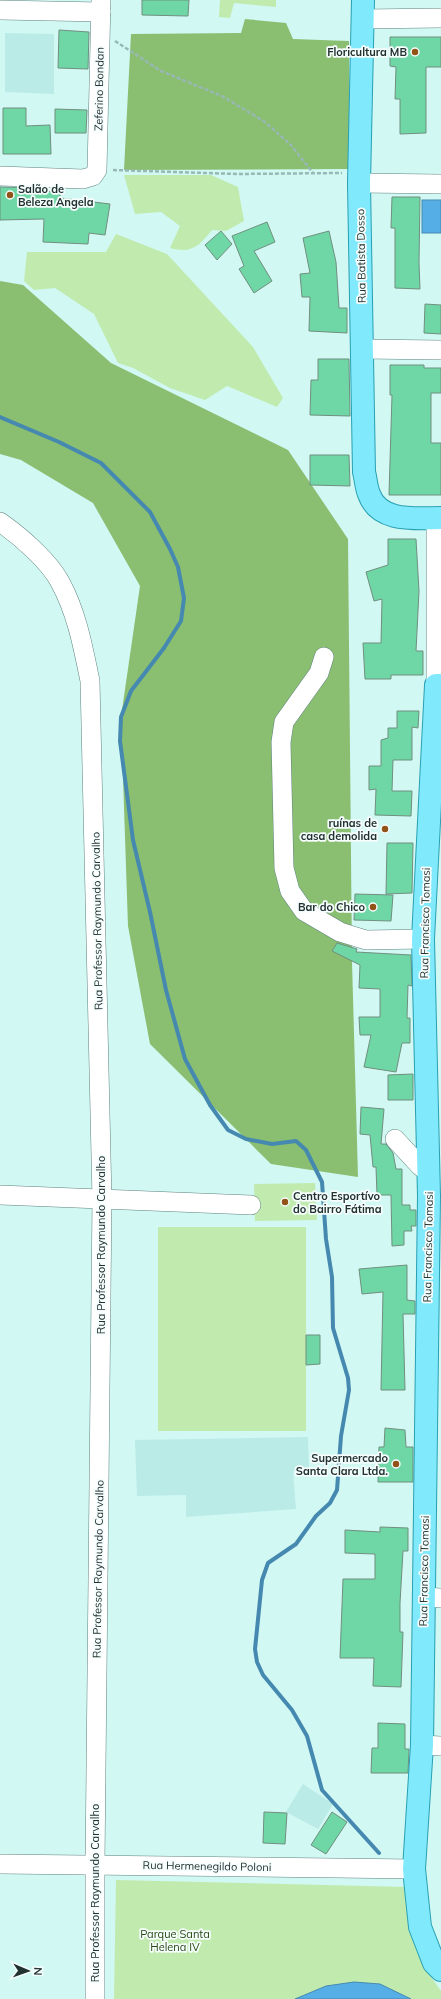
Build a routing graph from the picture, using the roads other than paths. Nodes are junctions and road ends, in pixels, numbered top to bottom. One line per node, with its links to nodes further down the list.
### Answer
1 (101, 6): 3 (street); 5 (street, Zeferino Bondan)
2 (363, 9): 4 (street); 6 (main road, Rua Batista Dosso)
3 (0, 10)
4 (441, 18)
5 (0, 176)
6 (360, 177): 7 (street); 8 (main road, Rua Batista Dosso)
7 (441, 184)
8 (362, 349): 9 (street); 10 (main road, Rua Batista Dosso)
9 (441, 350)
10 (439, 518): 13 (street, Rua Francisco Tomasi)
11 (0, 522): 19 (street, Rua Professor Raymundo Carvalho)
12 (324, 657): 14 (street)
13 (438, 685): 14 (main road, Rua Francisco Tomasi)
14 (432, 939): 16 (main road, Rua Francisco Tomasi)
15 (395, 1139): 16 (street)
16 (429, 1172): 17 (main road, Rua Francisco Tomasi)
17 (435, 1195): 21 (main road, Rua Francisco Tomasi)
18 (0, 1196): 19 (street)
19 (102, 1200): 20 (street); 24 (street, Rua Professor Raymundo Carvalho)
20 (251, 1205)
21 (432, 1597): 22 (main road, Rua Francisco Tomasi)
22 (431, 1745): 25 (main road, Rua Francisco Tomasi)
23 (0, 1864): 24 (street, Rua Hermenegildo Poloni)
24 (95, 1864): 25 (street, Rua Hermenegildo Poloni); 27 (street, Rua Professor Raymundo Carvalho)
25 (414, 1869): 26 (main road, Rua Francisco Tomasi)
26 (441, 1970)
27 (96, 1999)

